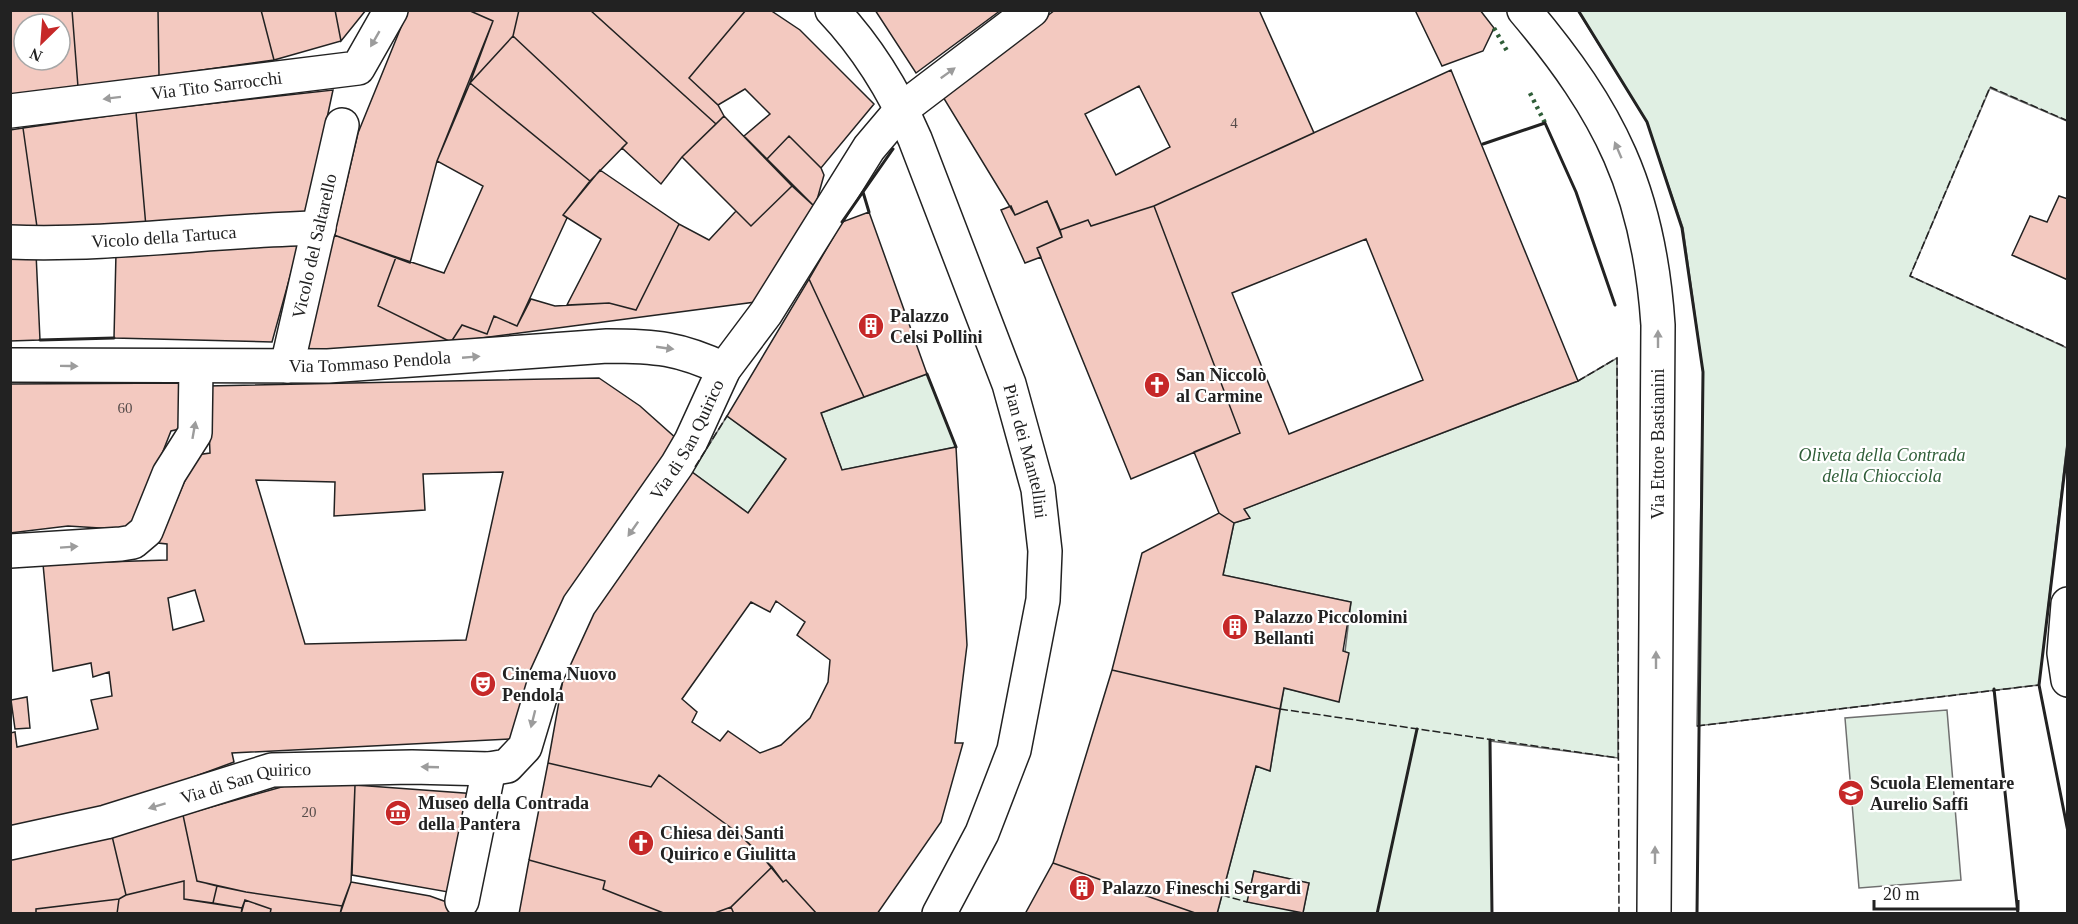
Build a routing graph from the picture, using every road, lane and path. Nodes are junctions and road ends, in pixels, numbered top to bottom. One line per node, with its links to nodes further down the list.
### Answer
1 (391, 10): 6 (street, Via Tito Sarrocchi, one-way to 6)
2 (832, 10): 5 (street, Pian dei Mantellini)
3 (1032, 10): 5 (street, Via di San Quirico, one-way to 3)
4 (1524, 10): 21 (street, Via Ettore Bastianini, one-way to 4)
5 (902, 109): 13 (street, Via di San Quirico); 20 (street, Pian dei Mantellini)
6 (10, 111)
7 (342, 125): 8 (street, Vicolo del Saltarello)
8 (319, 228): 9 (street, Vicolo della Tartuca); 11 (street, Vicolo del Saltarello)
9 (10, 242)
10 (10, 365): 12 (street, Via Tommaso Pendola, one-way to 12)
11 (287, 366): 12 (street, Via Tommaso Pendola); 13 (street, Via Tommaso Pendola, one-way to 13)
12 (196, 367): 14 (street, one-way to 12)
13 (724, 369): 17 (street, Via di San Quirico, one-way to 17)
14 (10, 551)
15 (2067, 604): 16 (street)
16 (2067, 680)
17 (489, 770): 18 (street, Via di San Quirico, one-way to 18); 19 (street)
18 (10, 843)
19 (462, 901)
20 (939, 914)
21 (1654, 914)

